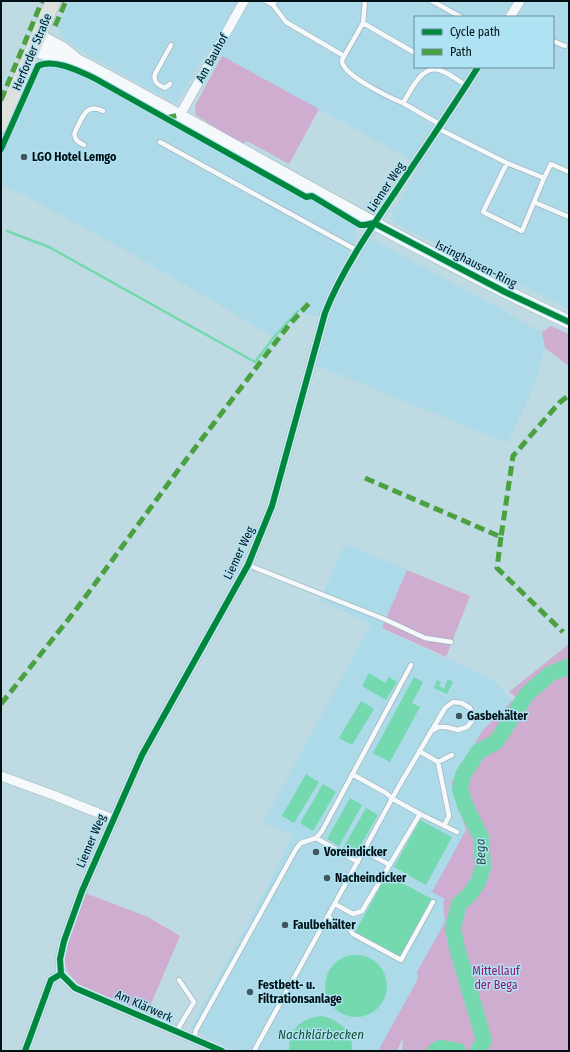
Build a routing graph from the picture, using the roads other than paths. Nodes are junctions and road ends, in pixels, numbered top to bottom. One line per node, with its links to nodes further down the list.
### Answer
1 (53, 1): 12 (main road, Herforder Straße)
2 (244, 1): 23 (street, Am Bauhof)
3 (266, 1): 7 (lane)
4 (364, 1): 10 (lane)
5 (432, 1): 8 (lane)
6 (520, 1): 9 (street)
7 (274, 3): 16 (lane)
8 (459, 16)
9 (511, 16)
10 (363, 23): 15 (lane); 16 (lane)
11 (554, 41): 14 (lane)
12 (36, 42): 23 (street, Isringhausen-Ring); 24 (main road, Herforder Straße)
13 (171, 45): 19 (lane)
14 (565, 46)
15 (414, 52)
16 (344, 56): 21 (lane)
17 (433, 68): 20 (lane); 21 (lane)
18 (477, 68): 20 (street, Liemer Weg)
19 (170, 84)
20 (466, 85): 25 (street, Liemer Weg)
21 (403, 104): 25 (lane)
22 (103, 111): 27 (lane)
23 (180, 115): 33 (street, Isringhausen-Ring)
24 (1, 125)
25 (440, 127): 28 (lane); 33 (street, Liemer Weg)
26 (160, 142): 34 (lane)
27 (84, 145)
28 (507, 163): 30 (lane); 31 (lane)
29 (569, 172): 30 (lane)
30 (544, 178): 31 (lane)
31 (534, 202): 32 (lane)
32 (569, 217)
33 (374, 223): 34 (street, Liemer Weg); 35 (street, Isringhausen-Ring)
34 (358, 251): 36 (street, Liemer Weg)
35 (569, 322)
36 (248, 565): 37 (lane); 47 (street, Liemer Weg)
37 (451, 642)
38 (411, 665): 43 (lane)
39 (431, 731): 39 (lane); 40 (lane)
40 (419, 751): 42 (lane); 45 (lane)
41 (452, 755): 42 (lane)
42 (438, 762): 48 (lane)
43 (352, 774): 45 (lane); 50 (lane)
44 (1, 776): 47 (street)
45 (393, 799): 46 (lane); 51 (lane)
46 (420, 814): 48 (lane); 53 (lane)
47 (113, 819): 57 (street, Liemer Weg)
48 (444, 826): 49 (lane)
49 (457, 832)
50 (316, 838): 52 (lane); 60 (lane)
51 (364, 851): 52 (lane); 53 (lane)
52 (358, 862): 55 (lane)
53 (390, 865): 55 (lane)
54 (434, 902): 56 (lane)
55 (335, 904): 56 (lane)
56 (328, 917): 63 (lane)
57 (61, 974): 59 (street, Am Klärwerk); 61 (street)
58 (178, 980): 59 (lane)
59 (176, 1032): 60 (street, Am Klärwerk)
60 (194, 1040): 62 (street, Am Klärwerk)
61 (25, 1051)
62 (222, 1051)
63 (254, 1051)

